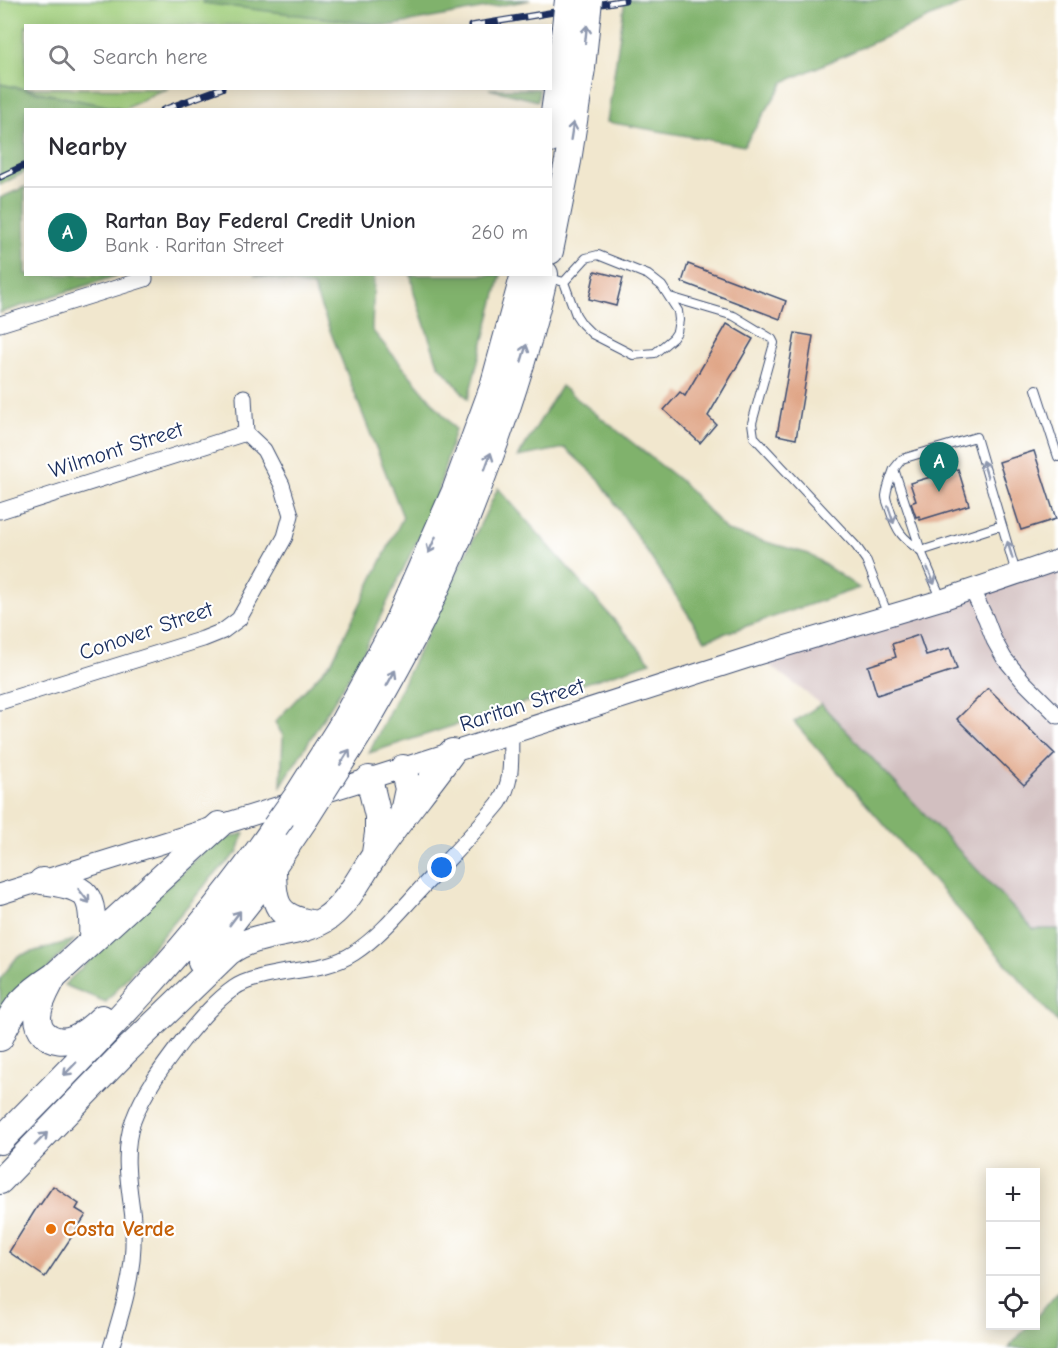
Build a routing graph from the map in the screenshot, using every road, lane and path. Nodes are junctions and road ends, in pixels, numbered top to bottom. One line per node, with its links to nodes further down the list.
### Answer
1 (568, 0): 3 (highway, bridge)
2 (589, 0): 3 (highway, one-way to 2, bridge)
3 (571, 69): 4 (highway); 5 (highway, one-way to 3)
4 (552, 133)
5 (552, 240)
6 (552, 274): 9 (lane)
7 (545, 277): 9 (lane); 26 (highway, one-way to 26); 26 (highway, one-way to 7)
8 (146, 279): 10 (street)
9 (670, 297): 23 (lane)
10 (0, 324)
11 (1036, 389): 14 (lane)
12 (244, 397): 13 (street)
13 (246, 433): 16 (street, Wilmont Street); 24 (street, Conover Street)
14 (1058, 457)
15 (894, 468): 17 (lane, one-way to 15); 18 (lane); 18 (lane, one-way to 18)
16 (0, 511)
17 (1002, 525): 18 (lane); 20 (lane, one-way to 17)
18 (921, 551): 22 (lane, one-way to 22)
19 (1058, 560): 20 (street, Raritan Street)
20 (1017, 574): 21 (street, Raritan Street)
21 (972, 590): 22 (street, Raritan Street); 25 (street)
22 (941, 600): 23 (street, Raritan Street)
23 (888, 615): 27 (street, Raritan Street)
24 (0, 702)
25 (1058, 716)
26 (351, 728): 34 (highway, one-way to 26, bridge); 39 (highway, bridge)
27 (511, 734): 28 (street, Raritan Street); 45 (street)
28 (452, 752): 29 (street, Raritan Street); 31 (highway)
29 (403, 768): 30 (street, Raritan Street); 31 (highway)
30 (369, 779): 32 (street, Raritan Street); 33 (highway)
31 (401, 820): 33 (highway)
32 (219, 825): 35 (street, Raritan Street); 38 (highway)
33 (375, 854): 37 (highway)
34 (273, 867): 37 (highway); 41 (highway, one-way to 34)
35 (42, 880): 36 (street, Raritan Street); 38 (highway, one-way to 38)
36 (0, 894)
37 (315, 924): 41 (highway)
38 (92, 941): 40 (highway)
39 (168, 965): 40 (highway); 43 (highway, one-way to 43)
40 (54, 976): 42 (highway)
41 (147, 1030): 44 (highway, one-way to 41)
42 (0, 1038)
43 (0, 1141)
44 (0, 1181)
45 (111, 1348)

